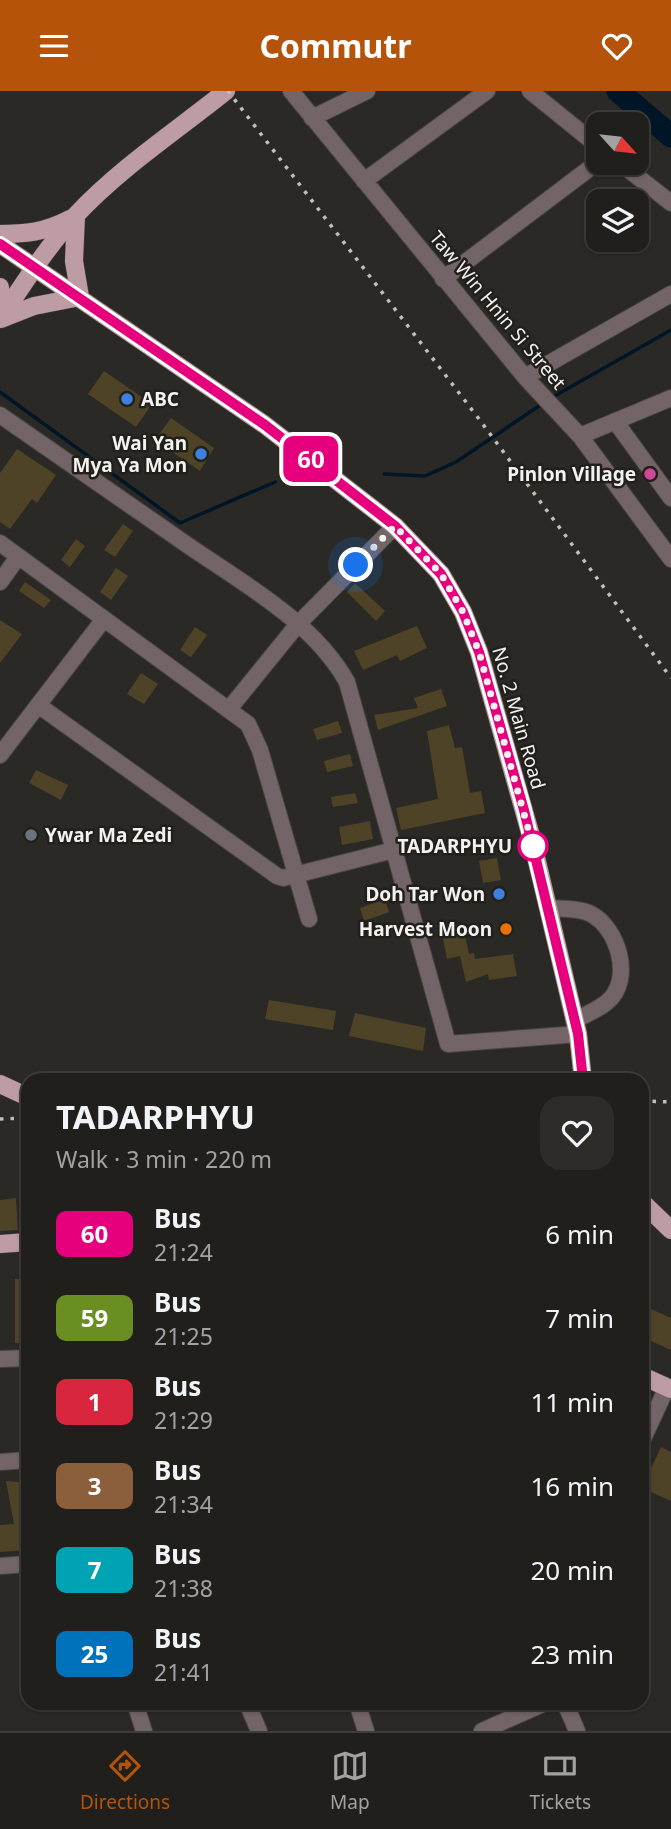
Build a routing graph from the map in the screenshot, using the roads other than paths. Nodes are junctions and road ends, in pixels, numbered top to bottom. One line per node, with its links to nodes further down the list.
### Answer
1 (226, 91): 12 (main road)
2 (291, 91): 6 (street, Taw Win Hnin Si Street)
3 (367, 91): 6 (street)
4 (487, 91): 10 (street)
5 (530, 91): 7 (street)
6 (312, 118): 10 (street, Taw Win Hnin Si Street)
7 (586, 136)
8 (586, 171): 16 (street)
9 (635, 175): 11 (street)
10 (364, 181): 16 (street, Taw Win Hnin Si Street)
11 (671, 203)
12 (76, 216): 13 (main road); 15 (main road); 19 (main road)
13 (0, 234)
14 (0, 244): 15 (main road)
15 (34, 267): 19 (main road, No. 2 Main Road); 20 (main road)
16 (443, 279): 21 (street, Taw Win Hnin Si Street)
17 (0, 288): 20 (main road)
18 (671, 294): 21 (street)
19 (80, 297): 20 (main road); 27 (main road, No. 2 Main Road)
20 (0, 319)
21 (525, 377): 25 (street, Taw Win Hnin Si Street)
22 (671, 398): 24 (street)
23 (0, 415): 33 (street)
24 (615, 421): 25 (street); 26 (street)
25 (580, 436): 30 (street, Taw Win Hnin Si Street)
26 (671, 498)
27 (395, 526): 33 (street); 39 (main road, No. 2 Main Road)
28 (0, 543): 29 (street)
29 (18, 557): 31 (street); 32 (street)
30 (671, 559)
31 (0, 582)
32 (104, 618): 34 (street); 35 (street)
33 (298, 624): 35 (street); 37 (street)
34 (38, 705): 36 (street); 38 (street)
35 (229, 709): 38 (street)
36 (0, 755)
37 (394, 850): 38 (street); 41 (street)
38 (296, 874): 40 (street)
39 (548, 908): 41 (main road, No. 2 Main Road); 41 (street)
40 (309, 919)
41 (576, 1028): 42 (main road, No. 2 Main Road)
42 (582, 1073)
43 (0, 1084): 44 (main road)
44 (21, 1094)
45 (649, 1208): 46 (main road)
46 (669, 1227)
47 (21, 1242): 48 (main road)
48 (0, 1244)
49 (21, 1358): 50 (street)
50 (0, 1360)
51 (649, 1379): 52 (main road)
52 (669, 1388): 53 (street)
53 (649, 1427)
54 (21, 1460): 55 (street)
55 (0, 1462)
56 (21, 1564): 57 (street)
57 (0, 1566)
58 (137, 1710): 63 (street)
59 (250, 1710): 64 (street)
60 (359, 1710): 65 (street)
61 (529, 1710): 66 (street)
62 (568, 1710): 67 (street)
63 (144, 1731)
64 (259, 1731)
65 (366, 1731)
66 (482, 1731)
67 (577, 1731)

